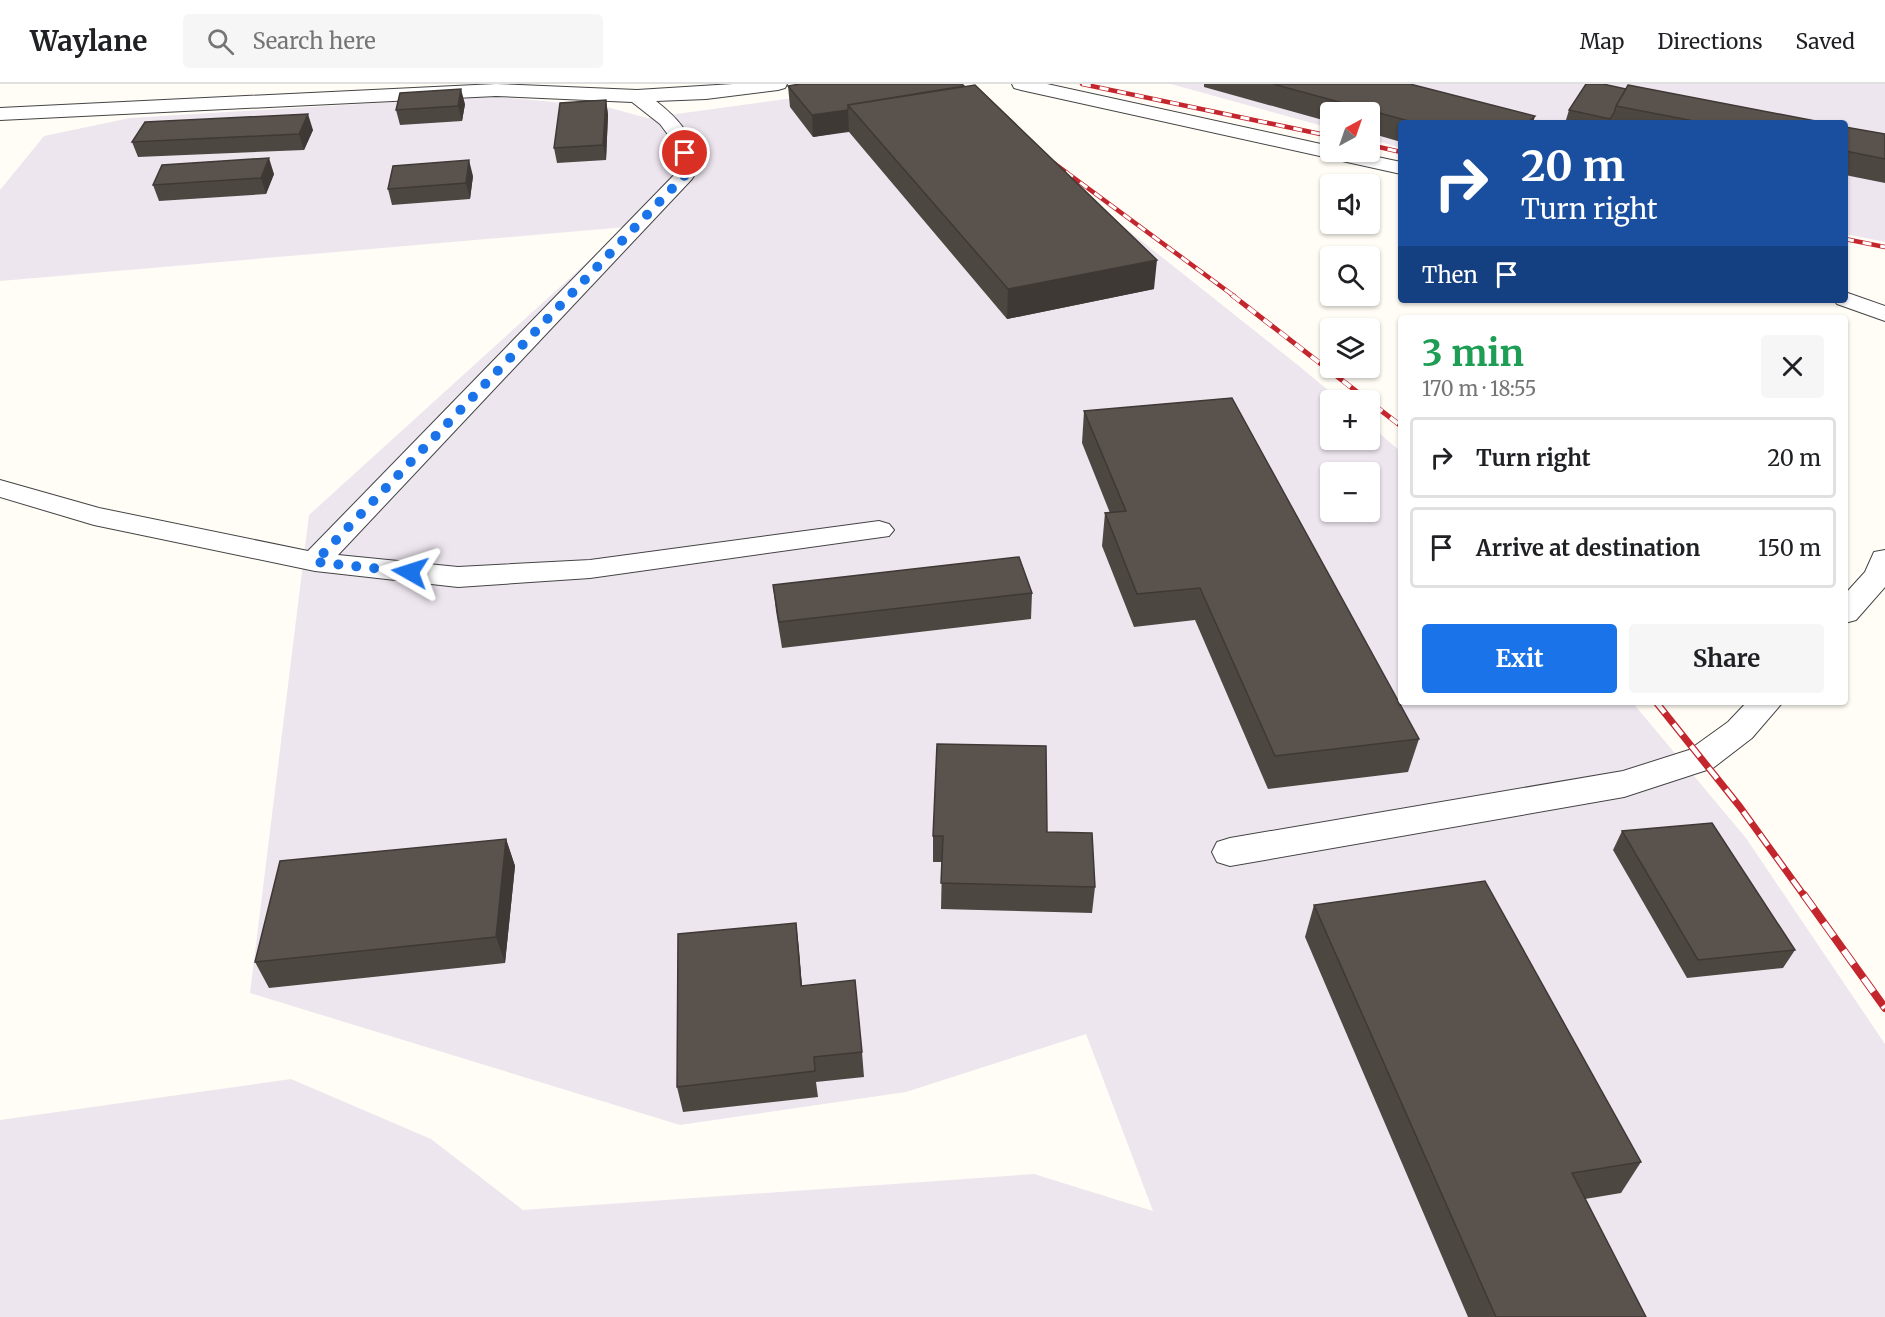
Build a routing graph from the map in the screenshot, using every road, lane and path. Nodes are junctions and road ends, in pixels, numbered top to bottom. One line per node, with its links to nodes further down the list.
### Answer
1 (778, 84): 4 (lane)
2 (1021, 84): 7 (lane)
3 (149, 89): 5 (lane)
4 (637, 96): 5 (lane); 13 (lane)
5 (109, 108): 6 (lane)
6 (0, 114)
7 (1398, 167)
8 (1848, 300): 9 (lane)
9 (1885, 314)
10 (0, 488): 13 (lane)
11 (879, 530): 13 (lane)
12 (1885, 559): 14 (lane)
13 (315, 562)
14 (1848, 610)
15 (1763, 705): 16 (lane)
16 (1230, 852)

